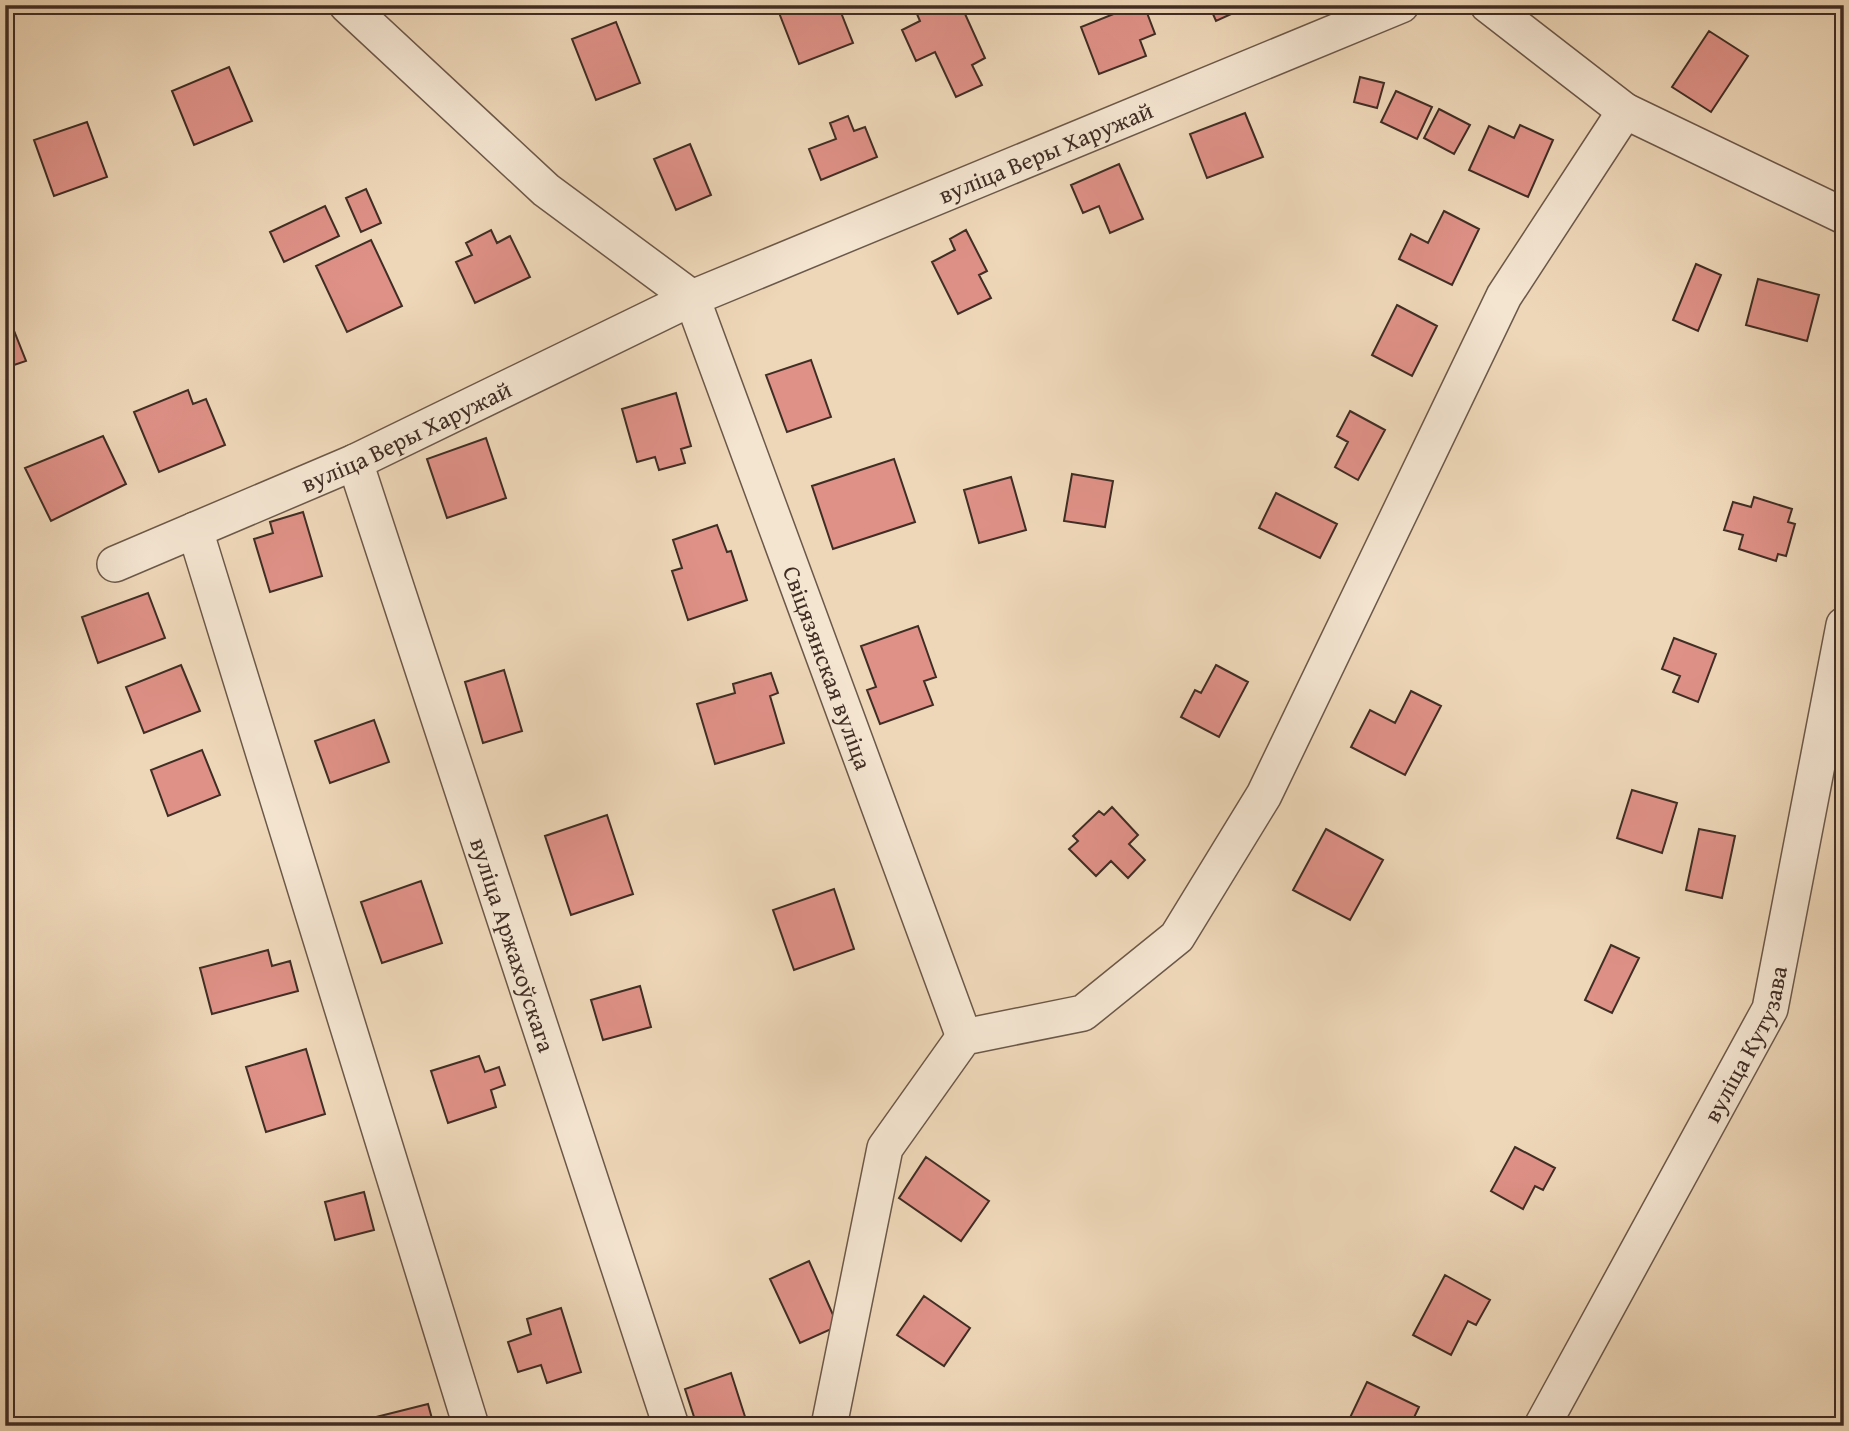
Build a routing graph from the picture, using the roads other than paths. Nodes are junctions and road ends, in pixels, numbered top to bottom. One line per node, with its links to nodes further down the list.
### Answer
1 (347, 5): 6 (street)
2 (1401, 5): 6 (street, вуліца Веры Харужай)
3 (1488, 5): 4 (street)
4 (1625, 111): 5 (street); 11 (street)
5 (1844, 216)
6 (692, 298): 7 (street, вуліца Веры Харужай); 11 (street, Свіцязянская вуліца)
7 (355, 463): 8 (street, вуліца Веры Харужай); 13 (street, вуліца Аржахоўскага)
8 (195, 530): 9 (street, вуліца Веры Харужай); 12 (street)
9 (115, 564)
10 (1844, 625): 15 (street, вуліца Кутузава)
11 (964, 1037): 14 (street)
12 (471, 1426)
13 (671, 1426)
14 (829, 1426)
15 (1542, 1426)

